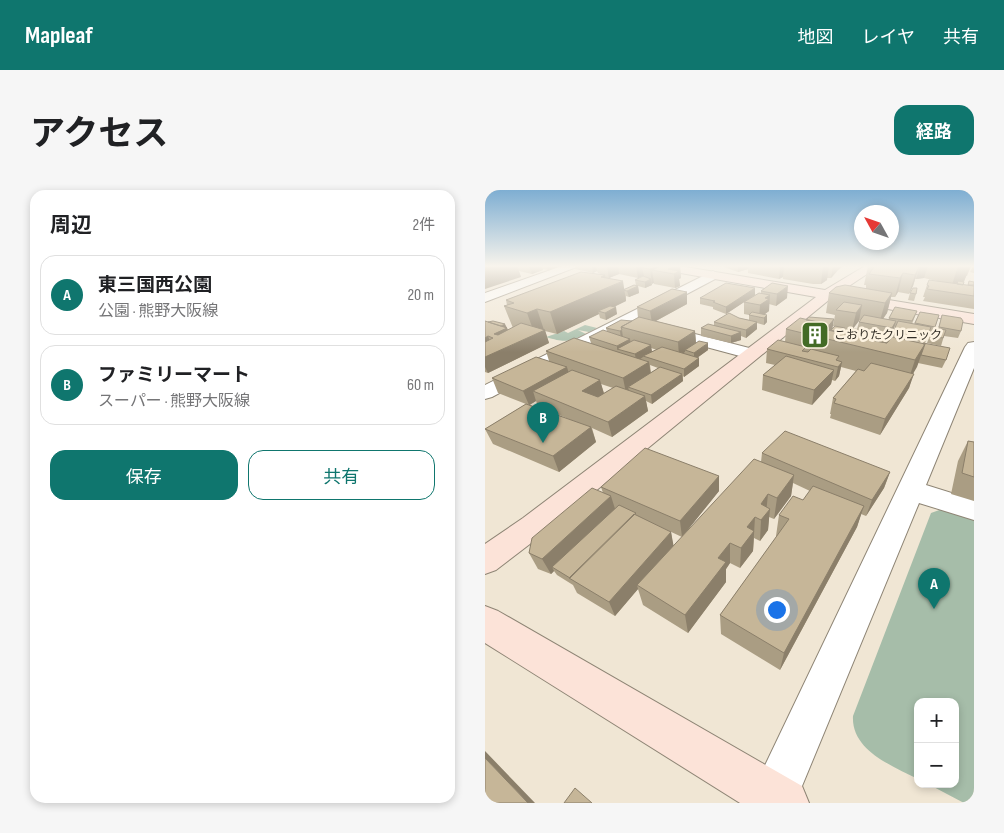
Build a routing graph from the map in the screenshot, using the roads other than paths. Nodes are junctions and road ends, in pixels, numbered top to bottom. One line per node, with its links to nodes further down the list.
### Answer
1 (828, 294): 7 (street)
2 (670, 295): 5 (street)
3 (832, 295): 4 (street)
4 (974, 319)
5 (625, 321): 7 (street); 9 (street)
6 (965, 352): 8 (street)
7 (751, 354): 12 (street)
8 (966, 387): 10 (street)
9 (485, 393)
10 (911, 490): 11 (street); 14 (street)
11 (974, 510)
12 (485, 561)
13 (485, 623): 14 (street)
14 (777, 801)

